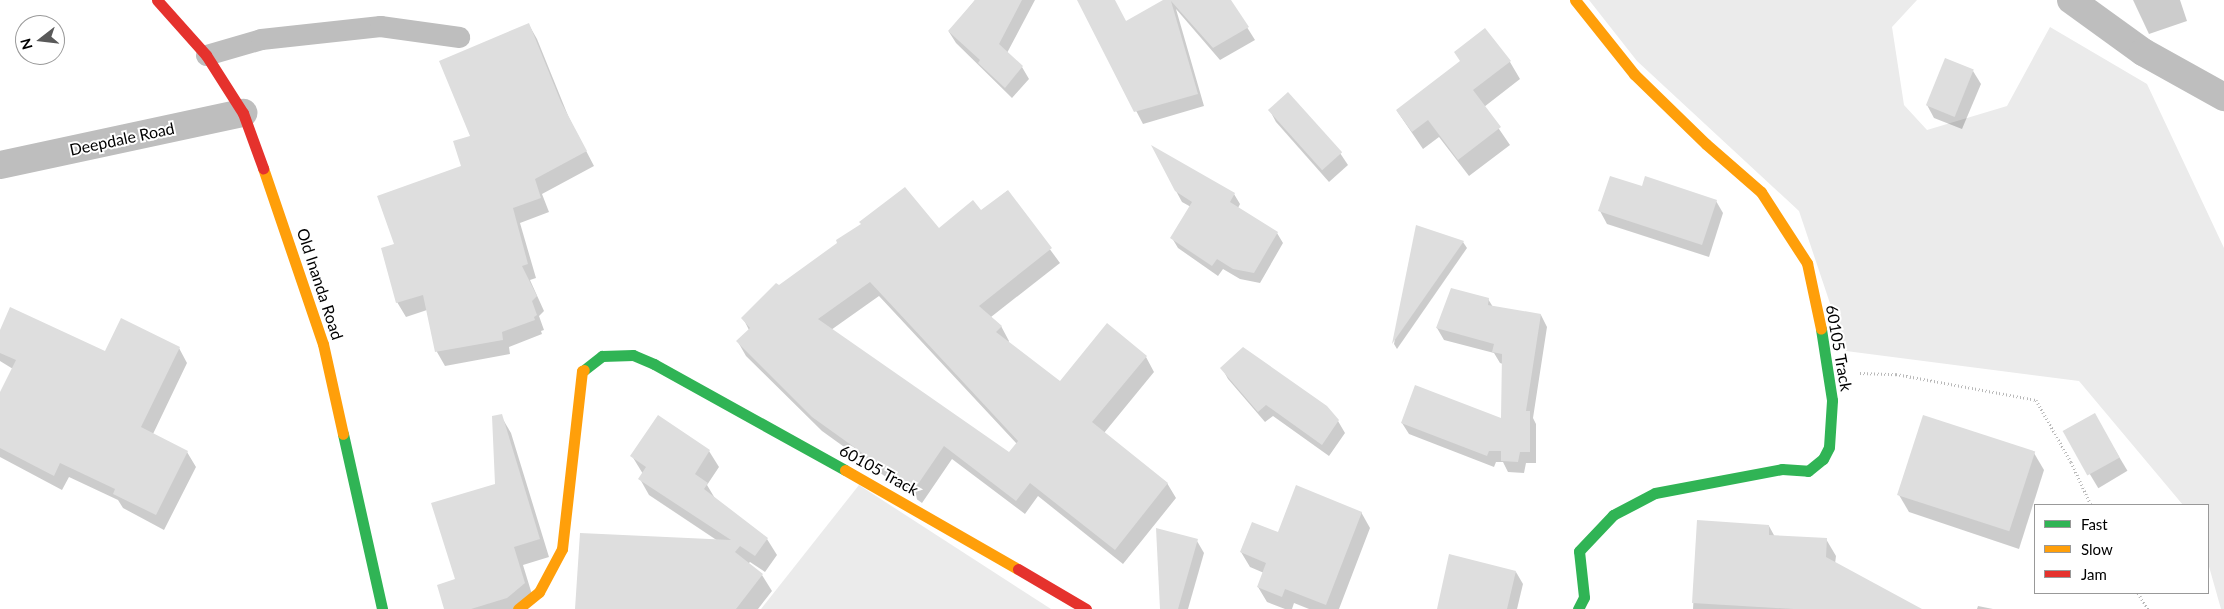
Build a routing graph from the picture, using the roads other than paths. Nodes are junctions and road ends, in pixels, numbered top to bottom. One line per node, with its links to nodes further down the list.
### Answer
1 (157, 0): 5 (street, Old Inanda Road)
2 (1575, 0): 12 (street, 60105 Track)
3 (2072, 0): 6 (street)
4 (458, 37): 5 (lane)
5 (206, 55): 7 (street, Old Inanda Road)
6 (2224, 97)
7 (244, 113): 8 (street, Deepdale Road); 9 (street, Old Inanda Road)
8 (0, 164)
9 (382, 609)
10 (518, 609): 11 (street, 60105 Track)
11 (1086, 609)
12 (1578, 609)

